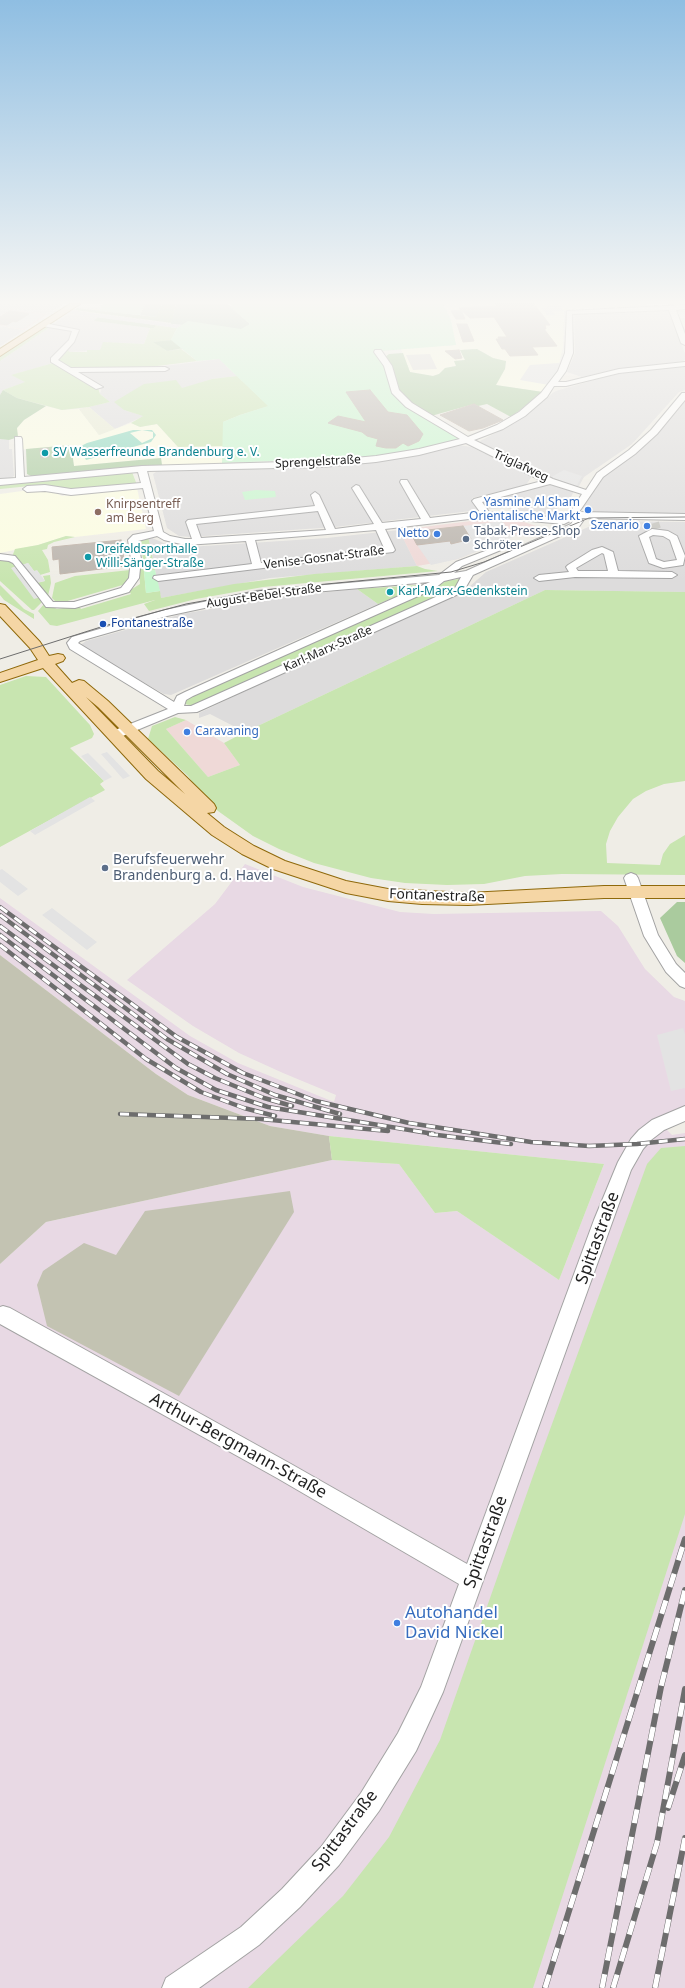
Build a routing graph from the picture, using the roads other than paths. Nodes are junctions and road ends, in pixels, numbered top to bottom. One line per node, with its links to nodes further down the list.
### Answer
1 (400, 397): 5 (street, Triglafweg)
2 (542, 397): 5 (street, Sprengelstraße)
3 (684, 397): 14 (street)
4 (18, 439): 7 (street)
5 (467, 440): 6 (street, Sprengelstraße); 8 (street, Triglafweg)
6 (142, 469): 7 (street, Sprengelstraße); 11 (street)
7 (20, 480): 9 (street, Sprengelstraße)
8 (550, 481): 14 (street, Triglafweg); 17 (street)
9 (0, 482)
10 (404, 482): 21 (street)
11 (146, 485): 13 (street); 27 (street)
12 (356, 488): 24 (street, Venise-Gosnat-Straße)
13 (0, 492)
14 (587, 493): 18 (street)
15 (315, 495): 16 (street, Venise-Gosnat-Straße)
16 (321, 508): 26 (street, Venise-Gosnat-Straße); 29 (street)
17 (486, 514): 20 (street, Venise-Gosnat-Straße); 21 (street, Venise-Gosnat-Straße)
18 (573, 515): 22 (street, Karl-Marx-Straße); 23 (street); 33 (street, Karl-Marx-Straße)
19 (685, 517): 23 (street)
20 (533, 519): 22 (street, Venise-Gosnat-Straße); 25 (street, Venise-Gosnat-Straße)
21 (427, 521): 24 (street, Venise-Gosnat-Straße)
22 (564, 521): 25 (street, Karl-Marx-Straße)
23 (655, 525): 32 (street); 32 (street)
24 (380, 527): 26 (street, Venise-Gosnat-Straße); 31 (street, Venise-Gosnat-Straße)
25 (545, 529): 38 (street, Karl-Marx-Straße)
26 (332, 532): 28 (street, Venise-Gosnat-Straße)
27 (159, 533): 29 (street, Venise-Gosnat-Straße); 30 (street)
28 (250, 539): 29 (street, Venise-Gosnat-Straße); 31 (street, Venise-Gosnat-Straße)
29 (198, 542)
30 (0, 557)
31 (257, 566): 37 (street, Venise-Gosnat-Straße)
32 (670, 571): 35 (street); 36 (street)
33 (469, 573): 38 (street, Karl-Marx-Straße); 44 (street, Karl-Marx-Straße)
34 (574, 574): 35 (street); 35 (street); 39 (street)
35 (614, 574)
36 (685, 576)
37 (158, 578)
38 (442, 578): 44 (street, Karl-Marx-Straße); 44 (street, August-Bebel-Straße)
39 (539, 578)
40 (0, 599): 42 (main road)
41 (0, 608): 42 (main road)
42 (44, 654): 43 (main road); 45 (main road, Fontanestraße)
43 (0, 678)
44 (177, 709): 45 (street, Karl-Marx-Straße)
45 (121, 732): 47 (main road, Fontanestraße)
46 (685, 879): 47 (main road, Fontanestraße)
47 (633, 885): 48 (main road, Fontanestraße); 49 (street)
48 (685, 892)
49 (685, 982)
50 (685, 1113): 52 (street, Spittastraße)
51 (3, 1315): 52 (street, Arthur-Bergmann-Straße)
52 (473, 1580): 53 (street, Spittastraße)
53 (176, 1988)

